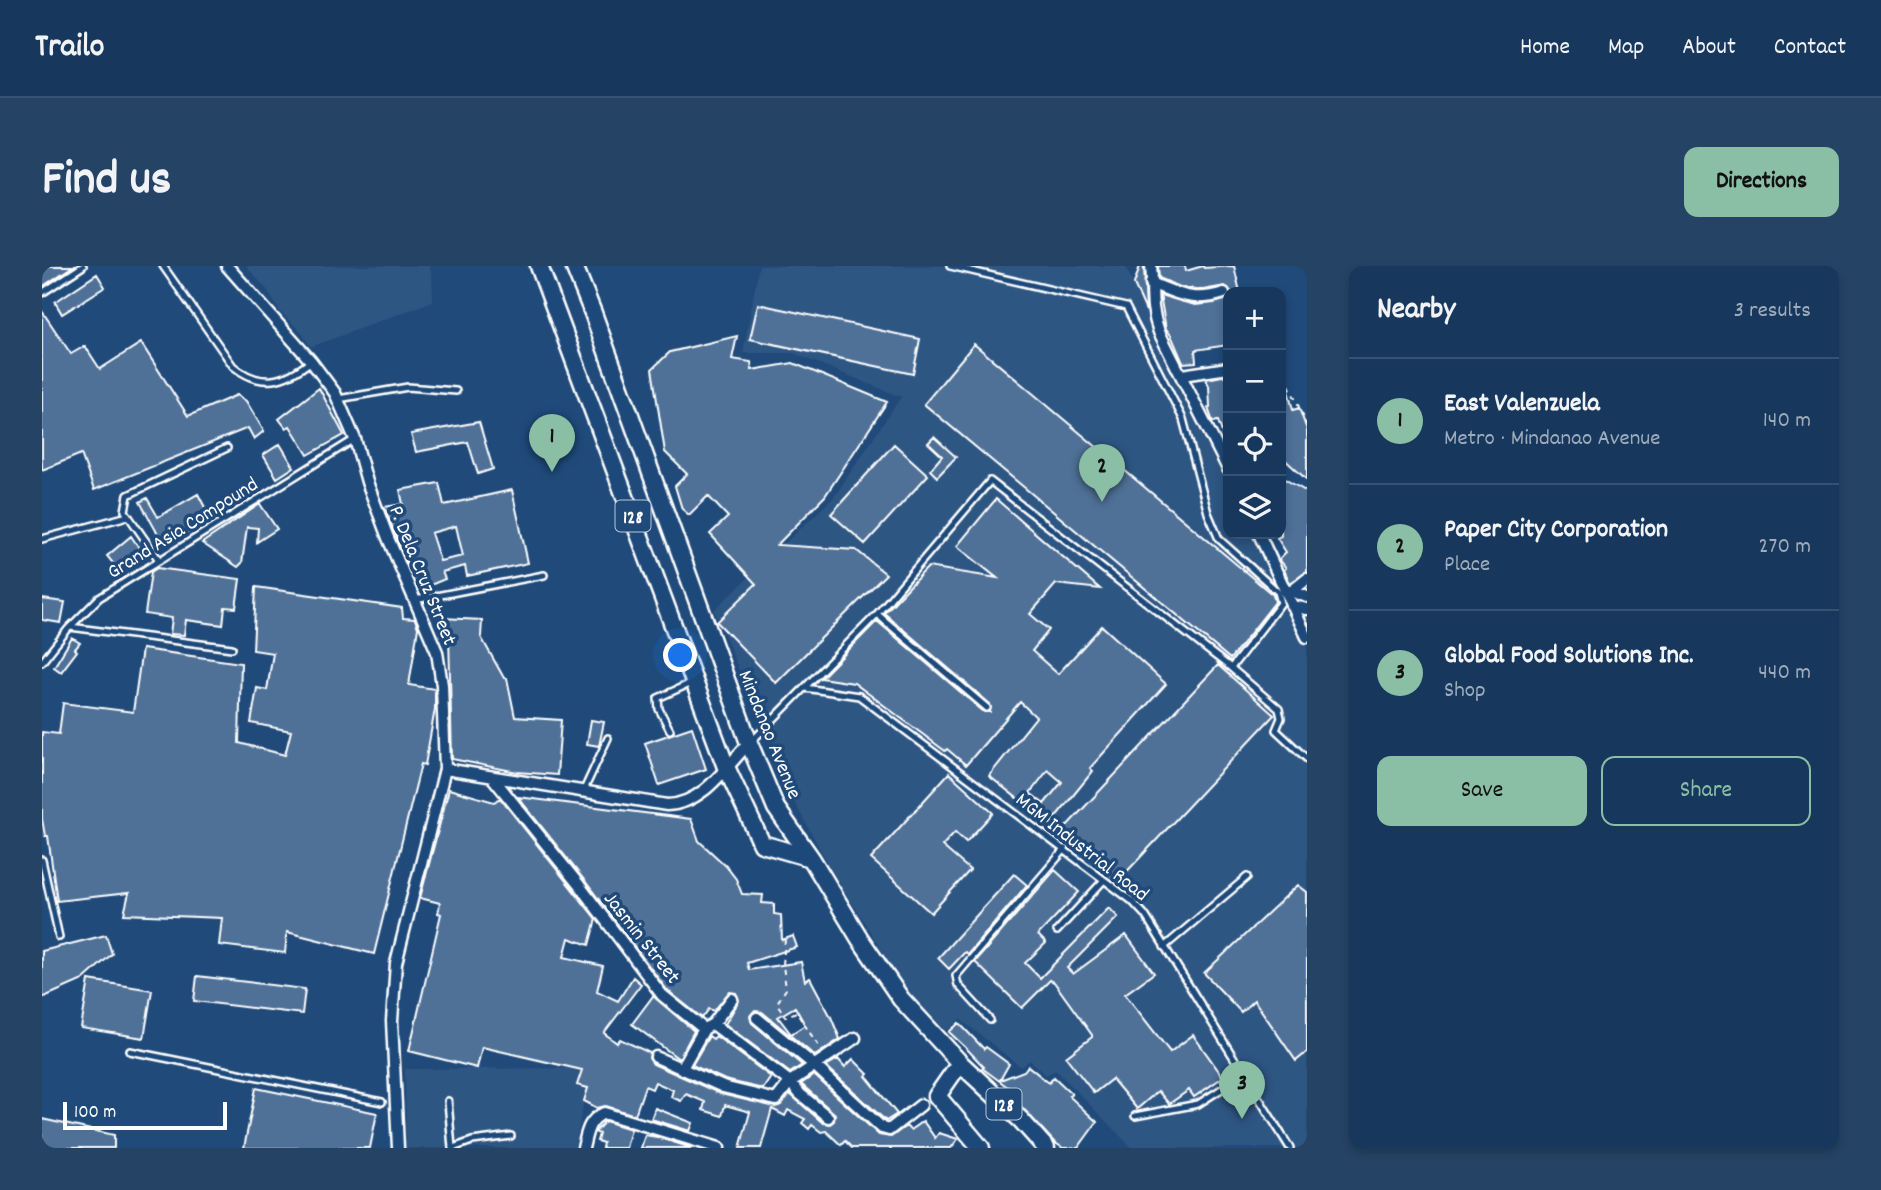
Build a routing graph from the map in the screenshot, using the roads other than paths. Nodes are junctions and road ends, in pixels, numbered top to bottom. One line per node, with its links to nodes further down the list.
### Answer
1 (83, 266): 9 (lane)
2 (163, 266): 11 (lane)
3 (228, 266): 11 (street, P. Dela Cruz Street)
4 (539, 266): 29 (main road, 128)
5 (574, 266): 26 (main road, Mindanao Avenue / 128)
6 (950, 266): 38 (lane)
7 (1151, 266): 8 (street)
8 (1151, 283): 10 (street); 13 (street)
9 (42, 293)
10 (1223, 293)
11 (311, 361): 15 (street, P. Dela Cruz Street)
12 (1223, 369): 13 (street)
13 (1182, 375): 18 (street)
14 (456, 391): 15 (lane)
15 (338, 400): 16 (street, P. Dela Cruz Street)
16 (355, 439): 22 (lane, Grand Asia Compound); 28 (street, P. Dela Cruz Street)
17 (227, 448): 19 (lane)
18 (1223, 459)
19 (128, 516): 20 (lane); 22 (lane)
20 (42, 539)
21 (1262, 539): 25 (street)
22 (159, 560): 34 (lane, Grand Asia Compound)
23 (544, 575): 28 (lane)
24 (1307, 579): 25 (street)
25 (1289, 591): 27 (street); 30 (street)
26 (695, 593): 29 (main road); 44 (main road, Mindanao Avenue / 128)
27 (1307, 597)
28 (415, 600): 47 (street, P. Dela Cruz Street)
29 (665, 603): 39 (main road, 128)
30 (1292, 606): 31 (street); 33 (street)
31 (1307, 609)
32 (877, 614): 38 (lane); 40 (lane); 41 (lane)
33 (1302, 620): 35 (street)
34 (70, 626): 36 (lane); 37 (lane, Grand Asia Compound)
35 (1307, 637)
36 (232, 648)
37 (42, 662)
38 (1231, 668): 45 (lane)
39 (694, 681): 42 (lane); 46 (main road, 128)
40 (804, 688): 44 (lane); 50 (lane, MGM Industrial Road)
41 (987, 708)
42 (670, 730)
43 (608, 738): 49 (lane)
44 (749, 743): 46 (street); 51 (main road, Mindanao Avenue / 128)
45 (1307, 759)
46 (726, 767): 49 (street); 51 (main road, 128)
47 (445, 769): 48 (street); 76 (street, P. Dela Cruz Street)
48 (493, 778): 49 (street); 61 (street, Jasmin Street)
49 (583, 792)
50 (1065, 849): 54 (lane, MGM Industrial Road); 60 (lane)
51 (811, 858): 65 (main road, Mindanao Avenue / 128)
52 (42, 860): 56 (lane)
53 (1247, 877): 57 (lane)
54 (1104, 880): 55 (lane); 57 (lane, MGM Industrial Road)
55 (1058, 931)
56 (59, 937)
57 (1164, 947): 68 (lane, MGM Industrial Road)
58 (732, 999): 61 (street)
59 (757, 1018): 66 (street)
60 (990, 1020)
61 (708, 1026): 67 (street); 69 (street, Jasmin Street)
62 (855, 1038): 66 (street)
63 (130, 1051): 71 (lane)
64 (656, 1057): 67 (street)
65 (960, 1062): 80 (main road, 128); 81 (main road, Mindanao Avenue / 128)
66 (814, 1065): 69 (street); 72 (street)
67 (682, 1068): 69 (street)
68 (1245, 1074): 73 (lane); 82 (lane, MGM Industrial Road)
69 (790, 1082): 74 (street, Jasmin Street)
70 (448, 1101): 77 (lane)
71 (382, 1102)
72 (921, 1105)
73 (1135, 1116)
74 (828, 1117)
75 (511, 1136): 77 (lane)
76 (398, 1148)
77 (452, 1148)
78 (583, 1148): 79 (street)
79 (719, 1148)
80 (981, 1148)
81 (1046, 1148)
82 (1290, 1148)

